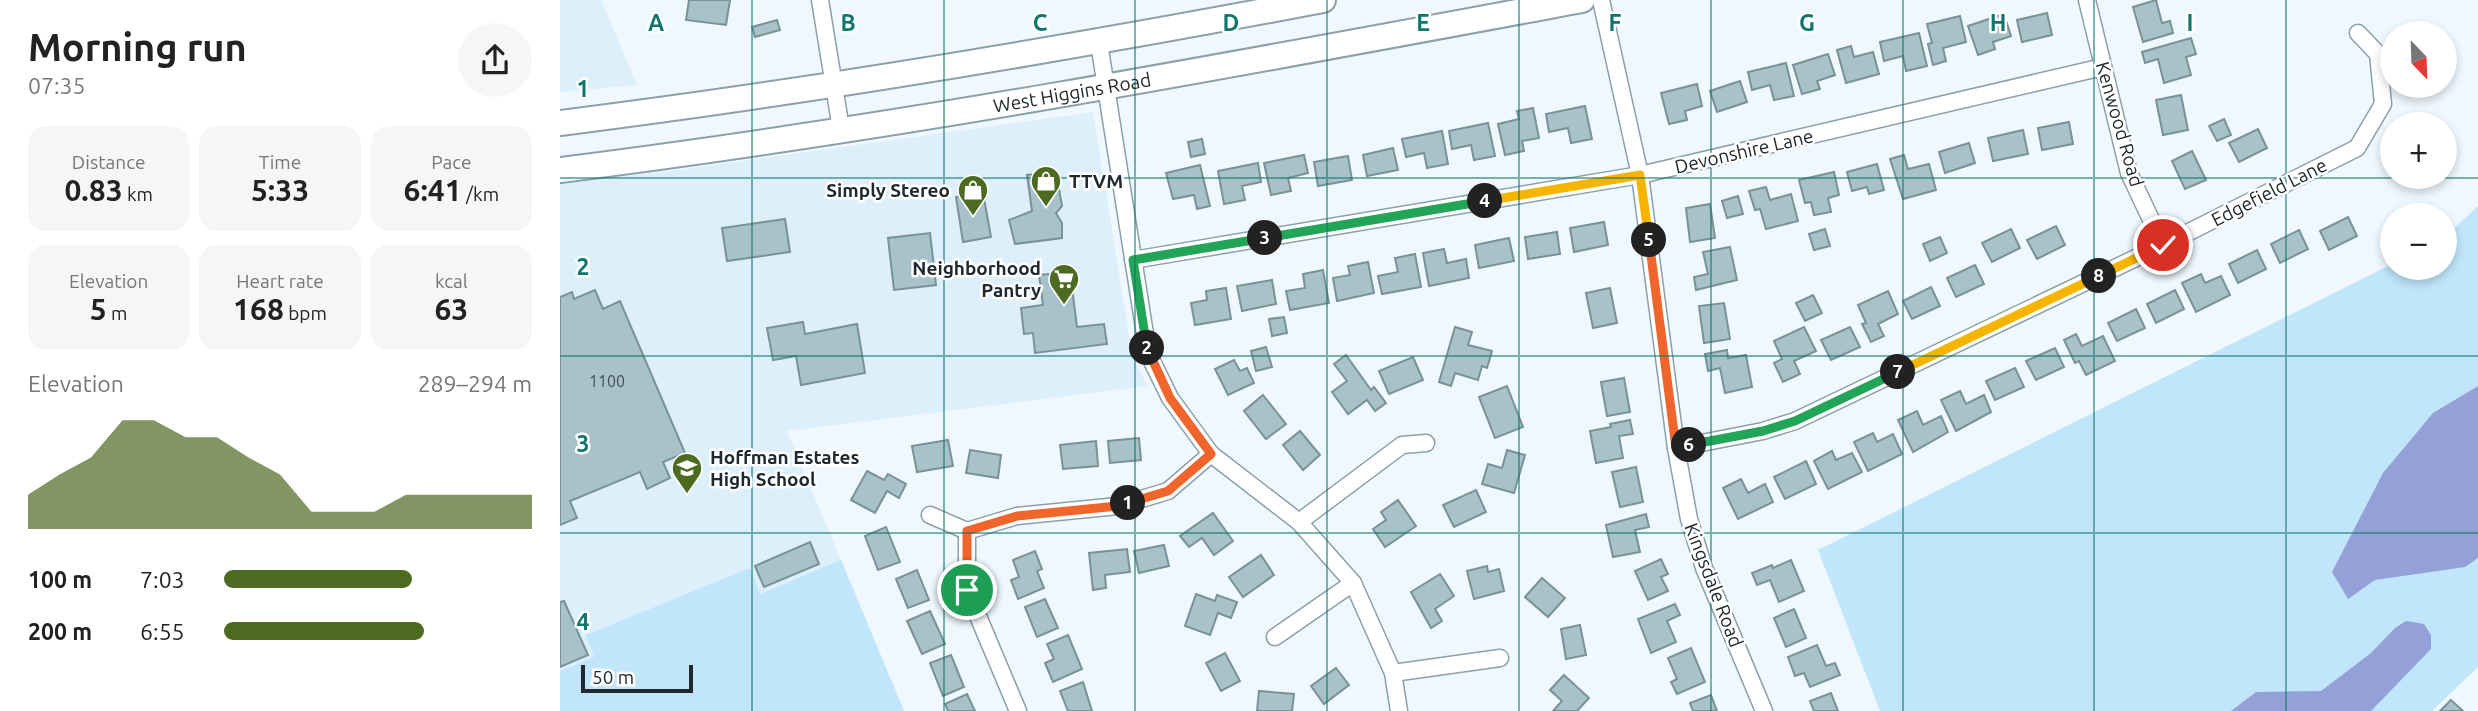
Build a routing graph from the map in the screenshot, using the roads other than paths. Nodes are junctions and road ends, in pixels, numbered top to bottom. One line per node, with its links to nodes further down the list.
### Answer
1 (820, 0): 9 (street)
2 (1323, 0): 7 (main road)
3 (1582, 0): 10 (main road, West Higgins Road)
4 (1601, 0): 14 (street, Kingsdale Road)
5 (2087, 0): 8 (street, Kenwood Road)
6 (2358, 33): 15 (street, Edgefield Lane)
7 (1099, 43): 9 (main road); 10 (street)
8 (2102, 67): 14 (street, Devonshire Lane); 15 (street, Kenwood Road)
9 (835, 84): 11 (main road); 12 (street)
10 (1106, 89): 12 (main road, West Higgins Road); 16 (street)
11 (560, 123)
12 (841, 129): 13 (main road, West Higgins Road)
13 (560, 170)
14 (1640, 175): 16 (street, Devonshire Lane); 18 (street, Kingsdale Road)
15 (2163, 245): 18 (street, Edgefield Lane)
16 (1133, 260): 19 (street)
17 (1426, 443): 21 (street)
18 (1676, 448): 29 (street, Kingsdale Road)
19 (1211, 454): 21 (street); 22 (street)
20 (930, 514): 22 (street)
21 (1299, 522): 23 (street)
22 (967, 531): 27 (street)
23 (1353, 583): 24 (street); 26 (street)
24 (1275, 637)
25 (1500, 657): 26 (street)
26 (1393, 674): 28 (street)
27 (1018, 711)
28 (1399, 711)
29 (1764, 711)

